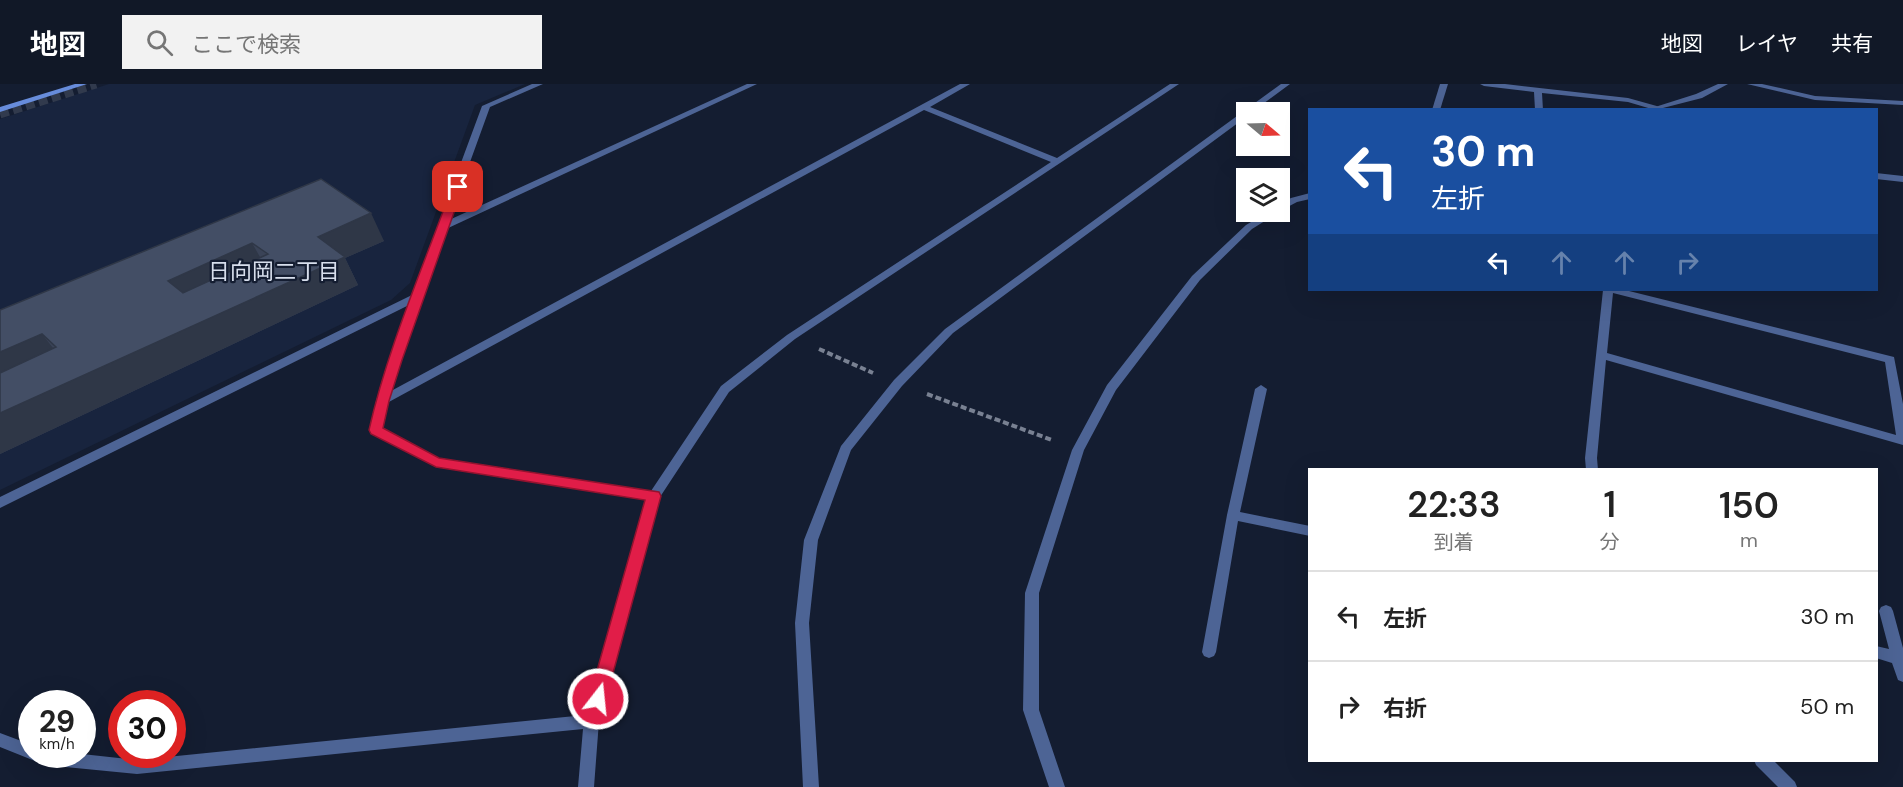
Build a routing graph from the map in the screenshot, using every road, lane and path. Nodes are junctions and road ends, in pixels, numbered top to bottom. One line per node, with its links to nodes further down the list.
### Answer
1 (83, 84): 18 (street)
2 (540, 84): 26 (street)
3 (753, 84): 26 (street)
4 (966, 84): 14 (street)
5 (1175, 84): 20 (street)
6 (1286, 84): 12 (street)
7 (1444, 84): 15 (street)
8 (1484, 84): 11 (street)
9 (1724, 84): 17 (street)
10 (1751, 84): 13 (street)
11 (1538, 91): 16 (street); 17 (street)
12 (1262, 102)
13 (1903, 103)
14 (924, 106): 20 (street); 35 (street)
15 (1437, 108)
16 (1539, 108)
17 (1663, 108)
18 (0, 110)
19 (1236, 121): 54 (street)
20 (1057, 161): 30 (street)
21 (1878, 176): 22 (street)
22 (1903, 179)
23 (1308, 196): 24 (street)
24 (1290, 202)
25 (1257, 222): 37 (street)
26 (444, 227): 29 (street)
27 (1608, 291): 31 (street)
28 (1619, 291): 36 (street)
29 (417, 297): 35 (street); 40 (street)
30 (791, 337): 32 (path); 39 (street)
31 (1601, 355): 36 (street); 38 (street)
32 (883, 377)
33 (1261, 389): 41 (street)
34 (916, 390): 37 (path)
35 (382, 401): 39 (street)
36 (1903, 440)
37 (1078, 450): 55 (street)
38 (1592, 468)
39 (654, 496): 48 (street)
40 (0, 503)
41 (1233, 515): 42 (street); 44 (street)
42 (1308, 531)
43 (1886, 611): 46 (street)
44 (1209, 652)
45 (1878, 653): 46 (street)
46 (1898, 658): 47 (street)
47 (1903, 676)
48 (591, 721): 52 (street); 53 (street)
49 (0, 740): 50 (street)
50 (18, 747)
51 (1764, 762): 56 (street)
52 (96, 763)
53 (586, 787)
54 (811, 787)
55 (1057, 787)
56 (1790, 787)

